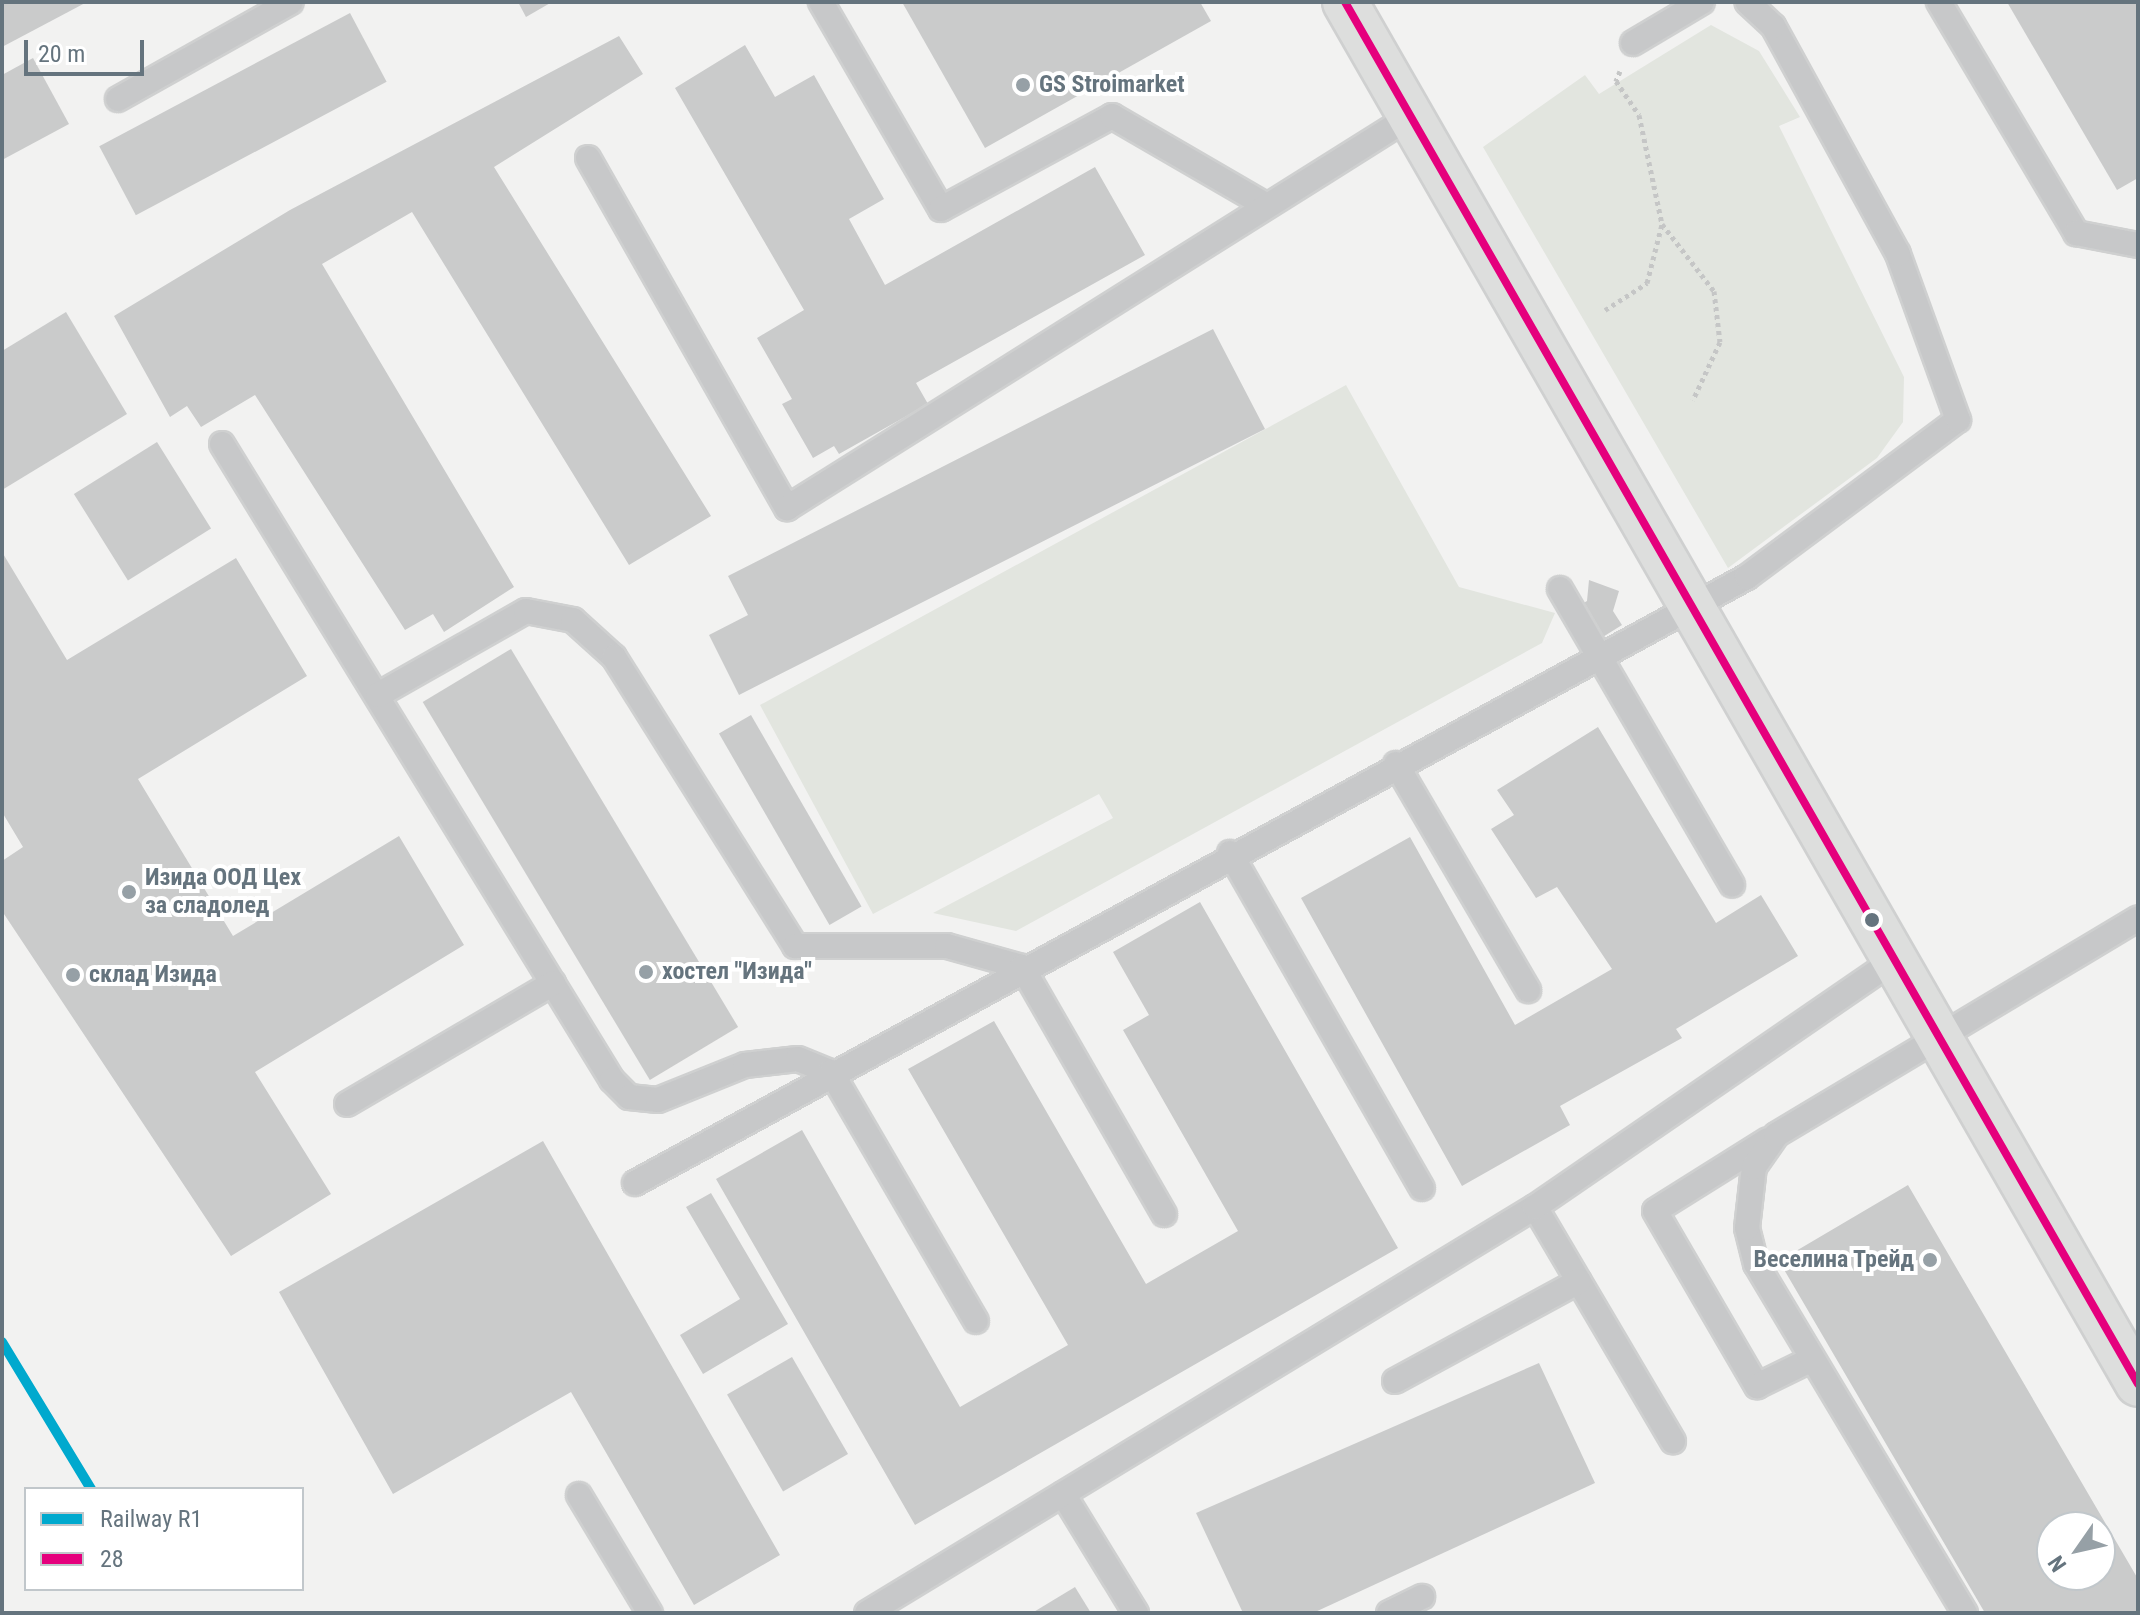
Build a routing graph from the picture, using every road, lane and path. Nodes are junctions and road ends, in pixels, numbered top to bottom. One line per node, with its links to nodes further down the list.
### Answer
1 (291, 2): 8 (lane)
2 (821, 2): 11 (lane)
3 (1345, 2): 9 (street)
4 (1702, 2): 7 (lane)
5 (1747, 2): 18 (lane)
6 (1939, 2): 13 (lane)
7 (1633, 43): 12 (path)
8 (118, 99)
9 (1411, 116): 11 (lane); 18 (street)
10 (588, 158): 11 (lane)
11 (1267, 206)
12 (1662, 224): 14 (path); 15 (path)
13 (2138, 245)
14 (1605, 310)
15 (1693, 400)
16 (222, 444): 20 (lane)
17 (1560, 589): 19 (lane)
18 (1693, 605): 19 (lane); 25 (street)
19 (1600, 654): 21 (lane); 23 (lane)
20 (378, 695): 26 (lane); 27 (lane)
21 (1396, 764): 22 (lane); 28 (lane)
22 (1230, 853): 26 (lane); 34 (lane)
23 (1732, 885)
24 (2138, 918): 29 (lane)
25 (1894, 960): 29 (street); 35 (lane)
26 (1022, 967): 30 (lane); 36 (lane)
27 (553, 983): 30 (lane); 31 (lane)
28 (1528, 990)
29 (1937, 1035): 32 (lane); 41 (street)
30 (831, 1072): 33 (lane); 38 (lane)
31 (347, 1104)
32 (1776, 1135): 39 (lane); 39 (lane)
33 (635, 1183)
34 (1422, 1188)
35 (1535, 1207): 37 (lane); 43 (lane)
36 (1164, 1214)
37 (1579, 1281): 40 (lane); 42 (lane)
38 (976, 1321)
39 (1812, 1359): 50 (lane)
40 (1395, 1381)
41 (2138, 1384)
42 (1673, 1441)
43 (1063, 1494): 47 (lane); 48 (lane)
44 (579, 1495): 46 (lane)
45 (1422, 1597): 49 (lane)
46 (650, 1613)
47 (867, 1613)
48 (1136, 1613)
49 (1389, 1613)
50 (1965, 1613)

